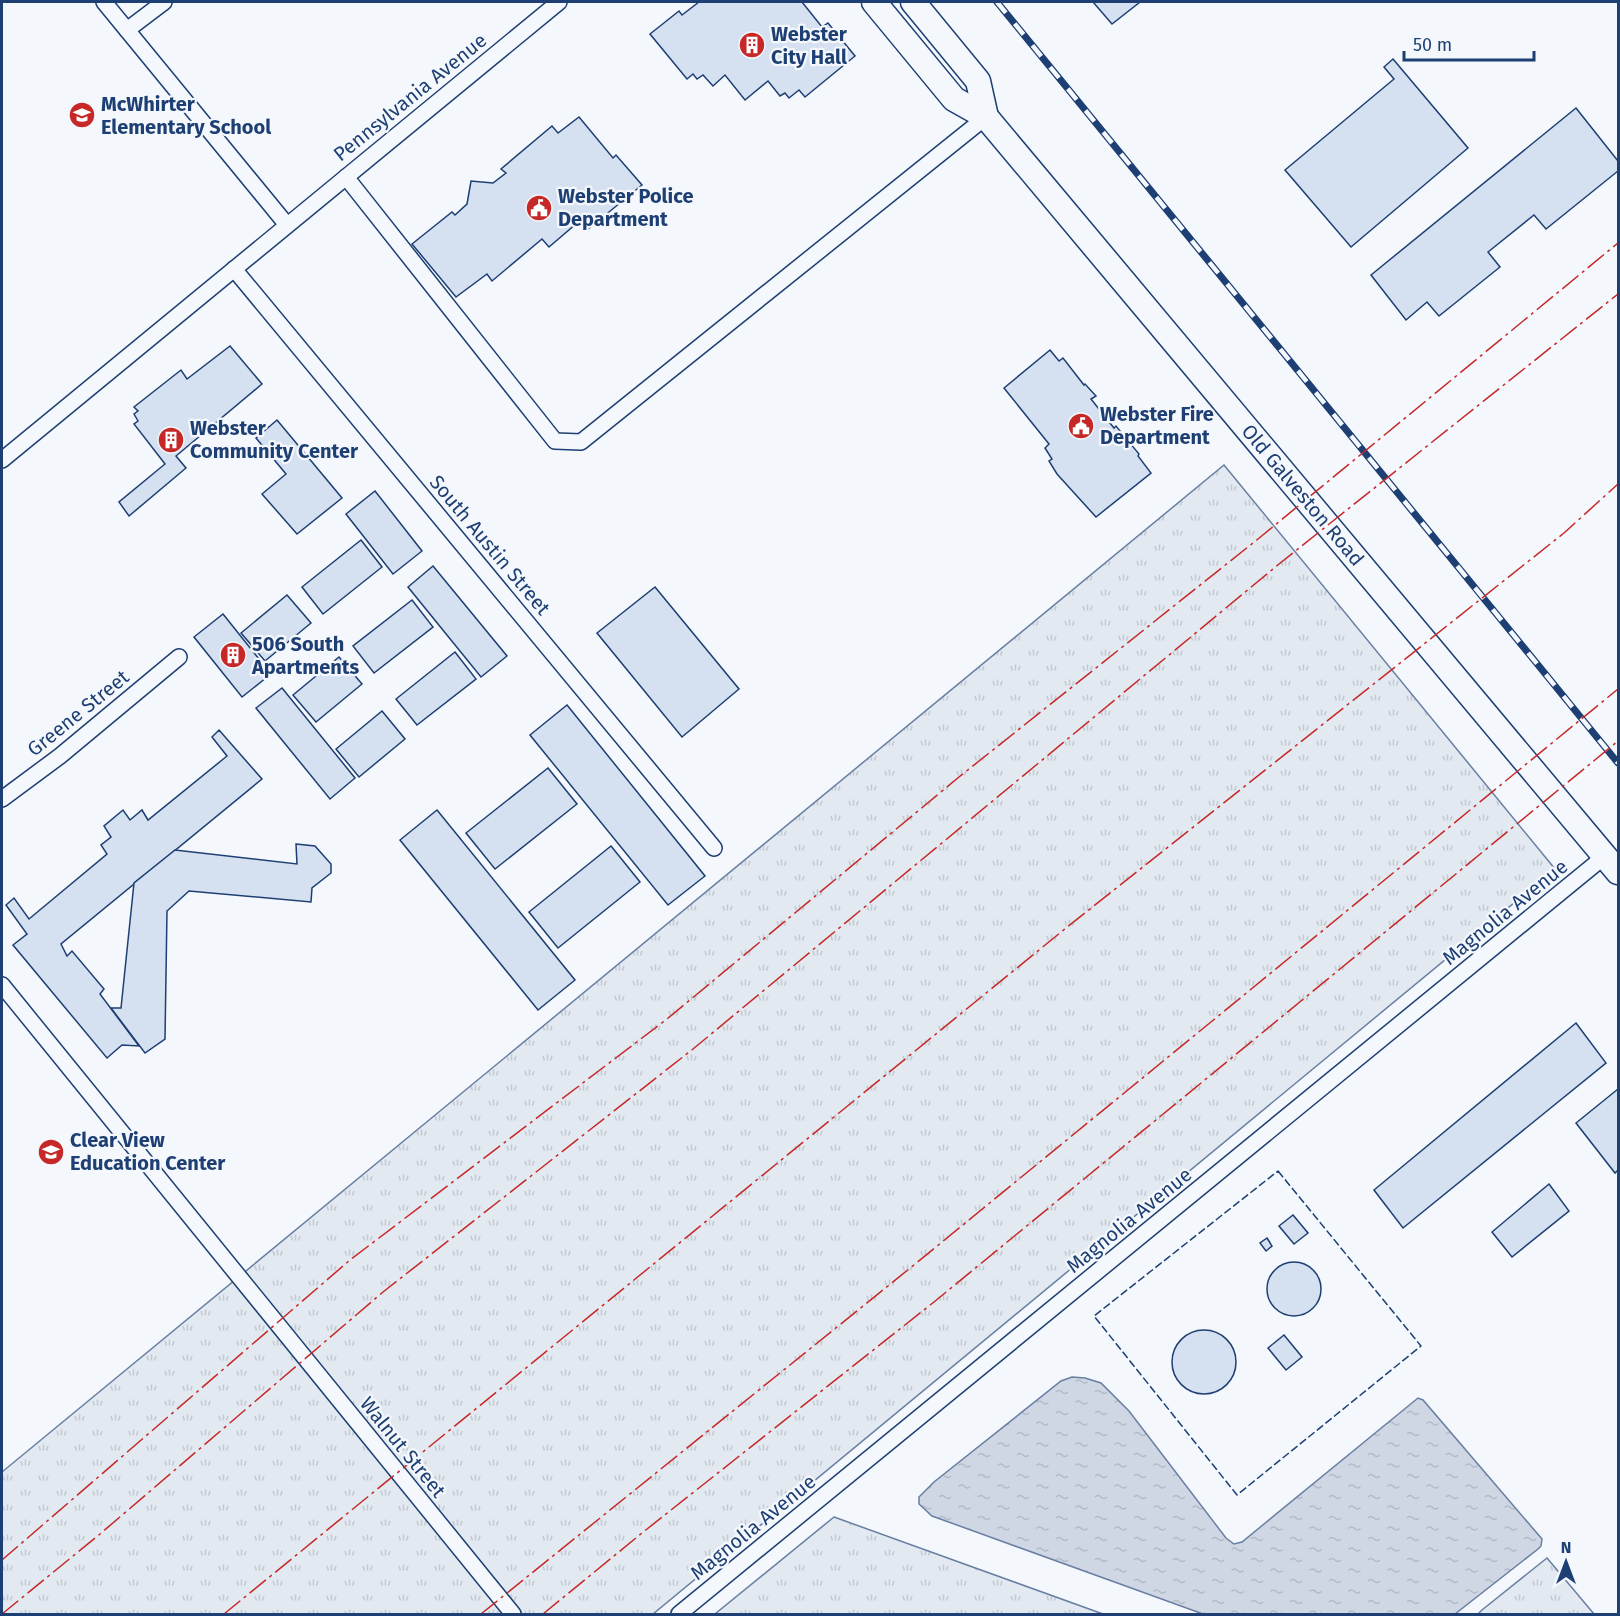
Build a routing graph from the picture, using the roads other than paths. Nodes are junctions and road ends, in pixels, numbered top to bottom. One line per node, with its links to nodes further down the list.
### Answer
1 (104, 2): 6 (street)
2 (164, 2): 6 (street)
3 (559, 2): 8 (street, Pennsylvania Avenue)
4 (874, 2): 7 (main road, Old Galveston Road)
5 (913, 2): 7 (main road, Old Galveston Road)
6 (127, 30): 9 (street)
7 (987, 117): 8 (street); 15 (main road, Old Galveston Road)
8 (346, 177): 9 (street, Pennsylvania Avenue)
9 (287, 225): 10 (street, Pennsylvania Avenue)
10 (234, 269): 11 (street); 14 (street, South Austin Street)
11 (2, 460)
12 (179, 657): 13 (street, Greene Street)
13 (2, 799)
14 (714, 848)
15 (1612, 864): 18 (street, Magnolia Avenue)
16 (2, 985): 17 (street, Walnut Street)
17 (513, 1614)
18 (679, 1614)

